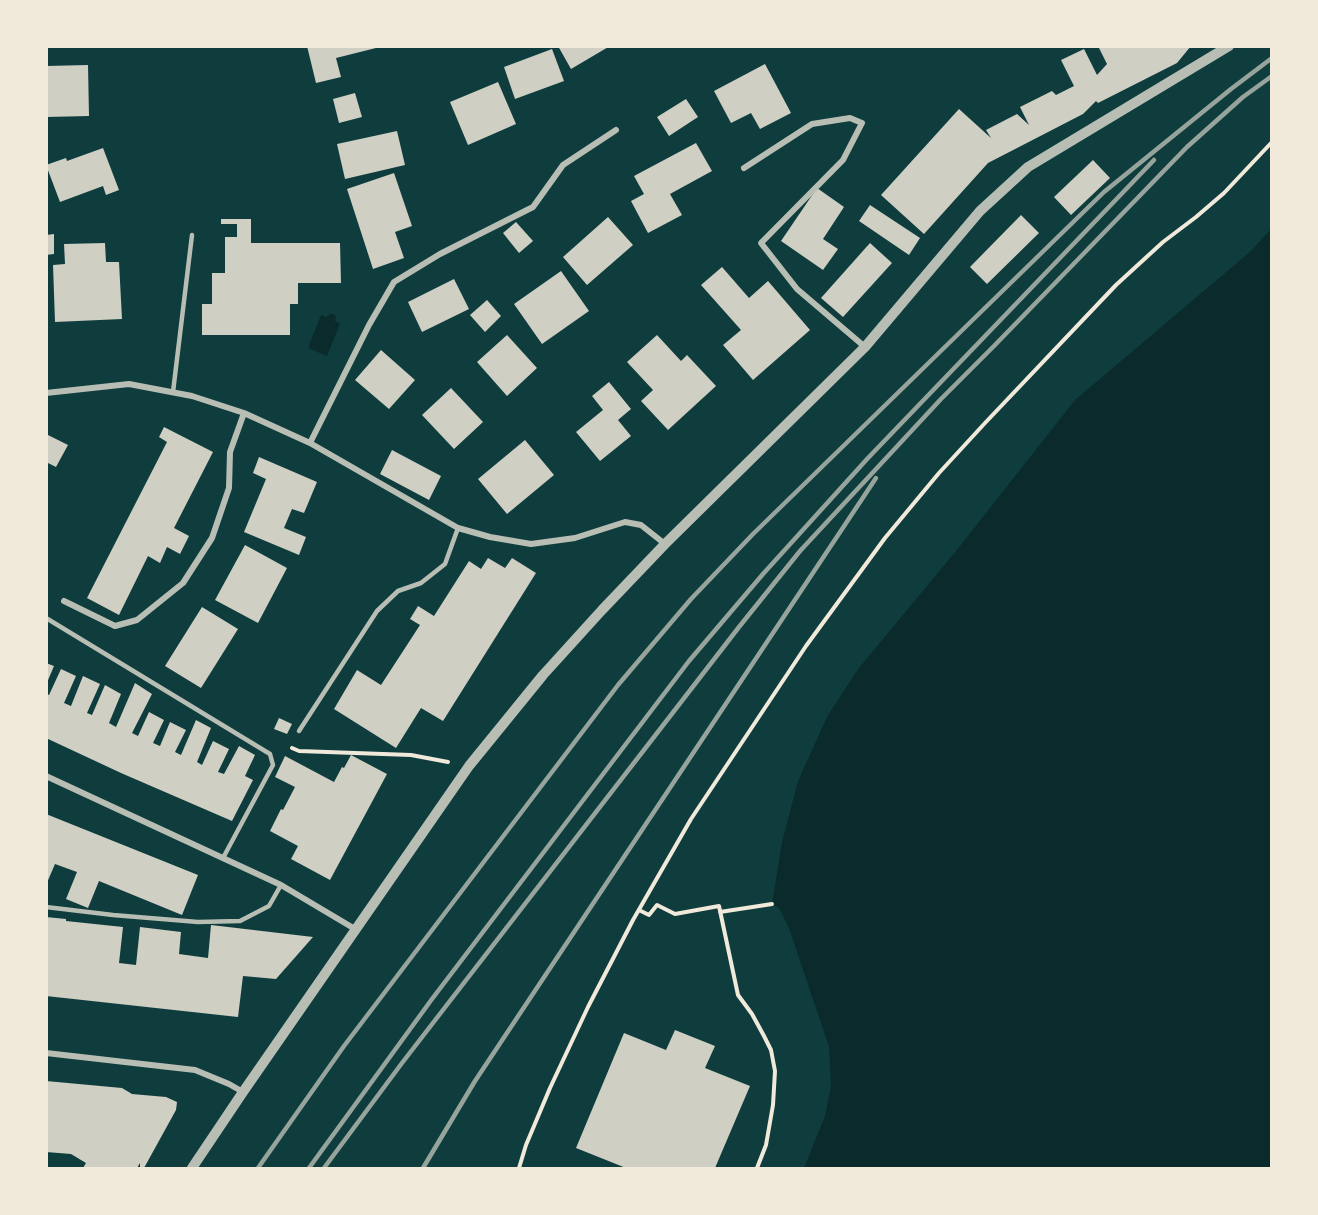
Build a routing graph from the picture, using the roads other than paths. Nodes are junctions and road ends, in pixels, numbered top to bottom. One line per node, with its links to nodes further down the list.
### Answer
1 (1229, 46): 5 (street)
2 (616, 130): 9 (street)
3 (744, 168): 5 (street)
4 (192, 235): 6 (lane)
5 (865, 347): 11 (street)
6 (173, 392): 7 (street); 8 (street)
7 (46, 393)
8 (243, 413): 9 (street); 12 (street)
9 (310, 443): 10 (street)
10 (459, 528): 11 (street); 14 (lane)
11 (665, 544): 19 (street)
12 (64, 601)
13 (46, 618): 16 (lane)
14 (299, 731)
15 (46, 776): 16 (street)
16 (223, 858): 17 (street)
17 (281, 885): 18 (lane); 19 (street)
18 (46, 907)
19 (355, 929): 21 (street)
20 (46, 1053): 21 (street)
21 (243, 1092): 22 (street)
22 (192, 1168)

